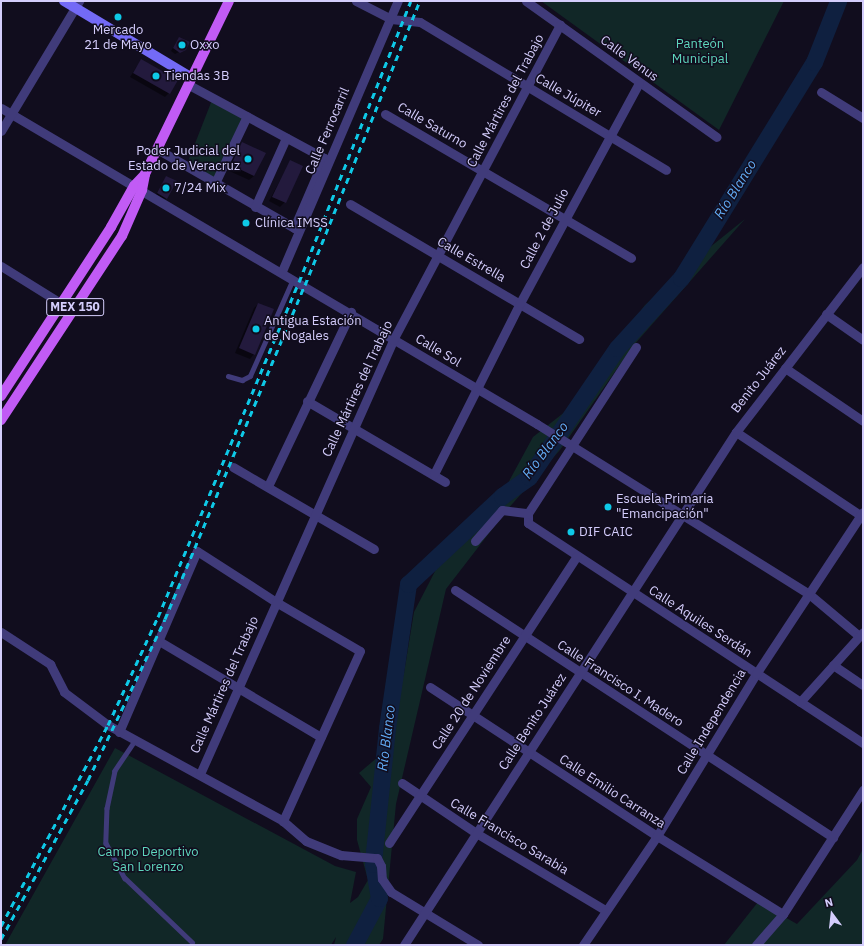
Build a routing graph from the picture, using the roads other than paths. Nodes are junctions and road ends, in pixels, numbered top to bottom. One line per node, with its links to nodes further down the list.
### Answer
1 (64, 1): 6 (street)
2 (229, 1): 9 (main road, MEX 150)
3 (356, 1): 7 (street)
4 (398, 1): 7 (street, Calle Ferrocarril)
5 (526, 1): 8 (street, Calle Venus)
6 (77, 4): 9 (street); 14 (street)
7 (391, 19): 11 (street, Calle Júpiter); 30 (street, Calle Ferrocarril)
8 (560, 25): 10 (street, Calle Venus); 11 (street, Calle Mártires del Trabajo)
9 (191, 82): 16 (street); 22 (main road, MEX 150)
10 (639, 83): 19 (street, Calle 2 de Julio); 20 (street, Calle Venus)
11 (528, 88): 19 (street, Calle Júpiter); 24 (street, Calle Mártires del Trabajo)
12 (821, 92): 17 (street)
13 (1, 108): 14 (street, Calle Sol)
14 (11, 114): 18 (street); 26 (street, Calle Sol)
15 (385, 114): 24 (street, Calle Saturno)
16 (247, 116): 21 (street); 25 (street)
17 (863, 118)
18 (1, 131)
19 (610, 136): 23 (street, Calle Júpiter); 29 (street, Calle 2 de Julio)
20 (716, 136)
21 (286, 138): 28 (street); 30 (street)
22 (157, 149): 25 (street); 26 (main road, MEX 150)
23 (666, 170)
24 (484, 172): 29 (street, Calle Saturno); 31 (street, Calle Mártires del Trabajo)
25 (215, 183): 28 (street)
26 (138, 188): 35 (street, Calle Sol); 38 (main road, MEX 150); 50 (main road, MEX 150)
27 (350, 204): 31 (street, Calle Estrella)
28 (255, 206): 30 (street)
29 (564, 219): 32 (street, Calle Saturno); 37 (street, Calle 2 de Julio)
30 (297, 229): 35 (street, Calle Ferrocarril)
31 (438, 257): 37 (street, Calle Estrella); 42 (street, Calle Mártires del Trabajo)
32 (631, 258)
33 (1, 266): 38 (street)
34 (863, 267): 40 (street, Benito Juárez)
35 (282, 271): 36 (street, Calle Sol)
36 (296, 280): 39 (street, Calle Sol); 46 (lane)
37 (520, 303): 41 (street, Calle Estrella); 47 (street, Calle 2 de Julio)
38 (62, 304): 48 (main road, MEX 150)
39 (351, 312): 42 (street, Calle Sol); 49 (street)
40 (826, 314): 43 (street); 45 (street, Benito Juárez)
41 (579, 339)
42 (393, 340): 47 (street, Calle Sol); 52 (street, Calle Mártires del Trabajo)
43 (863, 340)
44 (636, 347): 54 (street)
45 (785, 368): 51 (street); 53 (street, Benito Juárez)
46 (228, 376)
47 (475, 388): 54 (street, Calle Sol); 56 (street, Calle 2 de Julio)
48 (1, 396)
49 (308, 401): 52 (street); 58 (street)
50 (2, 415)
51 (863, 421)
52 (354, 427): 56 (street); 62 (street, Calle Mártires del Trabajo)
53 (736, 432): 59 (street, Benito Juárez); 61 (street)
54 (568, 445): 59 (street, Calle Sol); 60 (street)
55 (233, 467): 58 (street)
56 (434, 474): 57 (street)
57 (445, 482)
58 (268, 486): 62 (street)
59 (682, 513): 67 (street, Calle Benito Juárez); 68 (street, Calle Sol)
60 (527, 515): 63 (street); 65 (street, Calle Aquiles Serdán)
61 (862, 515): 68 (street, Calle Independencia)
62 (316, 516): 64 (street); 69 (street, Calle Mártires del Trabajo)
63 (475, 541)
64 (374, 549)
65 (577, 556): 67 (street, Calle Aquiles Serdán); 72 (street, Calle 20 de Noviembre)
66 (454, 590): 72 (street, Calle Francisco I. Madero)
67 (631, 592): 75 (street, Calle Benito Juárez); 76 (street, Calle Aquiles Serdán)
68 (809, 594): 71 (street, Calle Sol); 76 (street, Calle Independencia)
69 (276, 602): 73 (street); 79 (street, Calle Mártires del Trabajo); 83 (street)
70 (1, 632): 82 (street)
71 (861, 634): 74 (street)
72 (524, 637): 75 (street, Calle Francisco I. Madero); 81 (street, Calle 20 de Noviembre)
73 (159, 641): 79 (street); 82 (street)
74 (833, 665): 77 (street); 80 (street)
75 (580, 674): 86 (street, Calle Benito Juárez); 87 (street, Calle Francisco I. Madero)
76 (756, 674): 80 (street, Calle Aquiles Serdán); 87 (street, Calle Independencia)
77 (863, 685)
78 (430, 687): 81 (street, Calle Emilio Carranza)
79 (238, 688): 83 (street); 88 (street, Calle Mártires del Trabajo)
80 (800, 702): 84 (street, Calle Aquiles Serdán)
81 (473, 716): 86 (street, Calle Emilio Carranza); 91 (street, Calle 20 de Noviembre)
82 (119, 732): 85 (street)
83 (321, 737): 92 (street)
84 (863, 743)
85 (133, 745): 88 (street); 100 (lane)
86 (528, 753): 93 (street, Calle Benito Juárez); 94 (street, Calle Emilio Carranza)
87 (708, 755): 94 (street, Calle Independencia); 95 (street, Calle Francisco I. Madero)
88 (200, 774): 92 (street)
89 (402, 783): 91 (street, Calle Francisco Sarabia)
90 (863, 790): 95 (street)
91 (420, 797): 93 (street, Calle Francisco Sarabia); 96 (street, Calle 20 de Noviembre)
92 (283, 821): 98 (street)
93 (476, 833): 97 (street, Calle Francisco Sarabia); 98 (street, Calle Benito Juárez)
94 (657, 836): 97 (street, Calle Independencia); 99 (street, Calle Emilio Carranza)
95 (833, 837): 99 (street)
96 (389, 843)
97 (605, 910): 103 (street, Calle Independencia)
98 (425, 913): 101 (street, Calle Benito Juárez); 102 (street)
99 (783, 914): 104 (street)
100 (192, 942)
101 (404, 945)
102 (478, 945)
103 (583, 945)
104 (756, 945)

